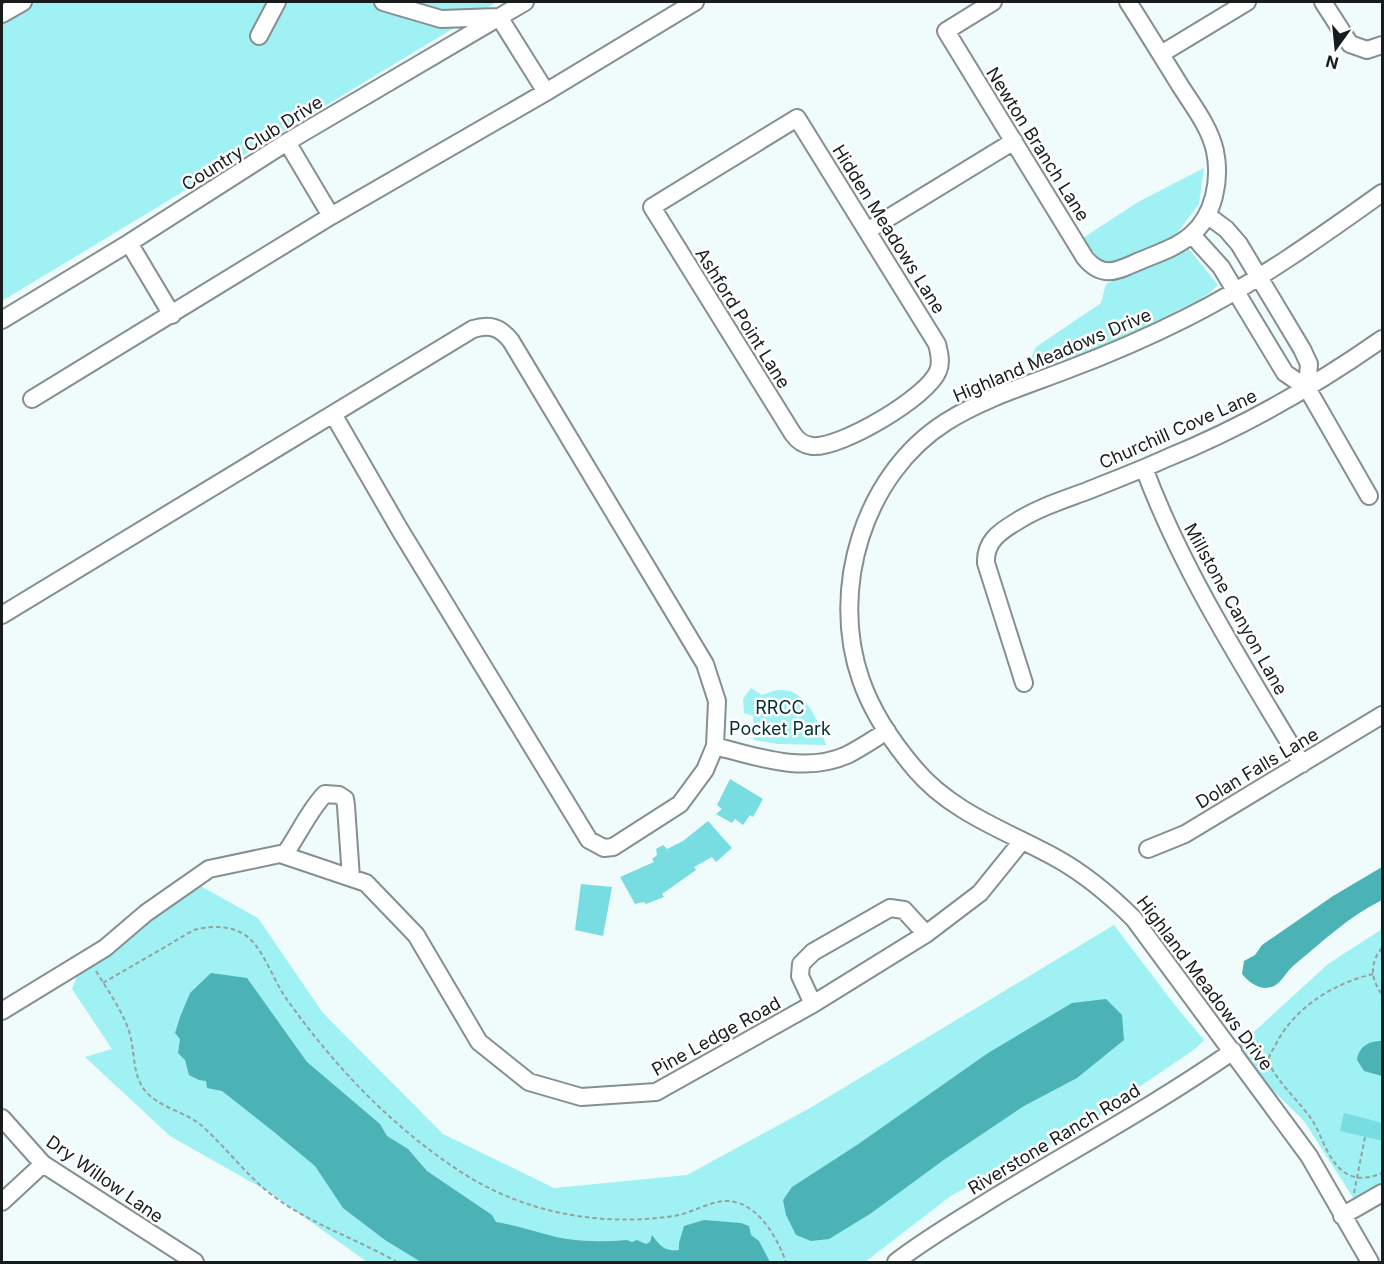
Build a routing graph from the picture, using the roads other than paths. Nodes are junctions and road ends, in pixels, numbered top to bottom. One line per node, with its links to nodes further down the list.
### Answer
1 (24, 2): 10 (street)
2 (277, 2): 13 (street)
3 (383, 2): 12 (street)
4 (525, 2): 11 (street, Country Club Drive)
5 (695, 2): 17 (street)
6 (993, 2): 18 (street, Newton Branch Lane)
7 (1128, 2): 16 (street)
8 (1323, 2): 14 (street)
9 (1240, 5): 16 (street)
10 (2, 14)
11 (499, 17): 12 (street); 15 (street, Country Club Drive); 17 (street)
12 (441, 19): 15 (street)
13 (259, 36)
14 (1383, 45)
15 (445, 49): 19 (street, Country Club Drive)
16 (1161, 54): 22 (street)
17 (546, 92): 23 (street)
18 (1014, 141): 24 (street); 25 (street, Newton Branch Lane)
19 (287, 142): 23 (street); 26 (street, Country Club Drive)
20 (1383, 193): 27 (street, Highland Meadows Drive)
21 (652, 207): 24 (street, Hidden Meadows Lane); 32 (street, Ashford Point Lane)
22 (1207, 215): 25 (street); 27 (street)
23 (331, 216): 29 (street)
24 (867, 231): 32 (street, Hidden Meadows Lane)
25 (1192, 235): 28 (street)
26 (129, 243): 29 (street); 30 (street, Country Club Drive)
27 (1259, 276): 28 (street, Highland Meadows Drive); 33 (street)
28 (1235, 291): 33 (street); 41 (street, Highland Meadows Drive)
29 (172, 315): 34 (street)
30 (2, 320)
31 (1383, 339): 33 (street, Churchill Cove Lane)
32 (940, 362)
33 (1307, 388): 36 (street, Churchill Cove Lane); 37 (street)
34 (32, 399)
35 (333, 414): 38 (street); 42 (street); 42 (street)
36 (1144, 468): 39 (street, Churchill Cove Lane); 43 (street, Millstone Canyon Lane)
37 (1369, 496)
38 (2, 615)
39 (1024, 683)
40 (1383, 715): 43 (street, Dolan Falls Lane)
41 (887, 731): 42 (street); 44 (street, Highland Meadows Drive)
42 (715, 746)
43 (1302, 764): 45 (street, Dolan Falls Lane)
44 (1022, 841): 48 (street, Pine Ledge Road); 51 (street, Highland Meadows Drive)
45 (1148, 849)
46 (284, 855): 47 (street, Pine Ledge Road); 47 (street); 50 (street, Pine Ledge Road)
47 (351, 878): 49 (street, Pine Ledge Road)
48 (926, 934): 49 (street, Pine Ledge Road); 49 (street)
49 (813, 1004)
50 (2, 1011)
51 (1233, 1051): 56 (street, Highland Meadows Drive); 58 (street, Riverstone Ranch Road)
52 (2, 1118): 53 (street, Dry Willow Lane)
53 (43, 1164): 55 (street); 57 (street, Dry Willow Lane)
54 (1383, 1193): 56 (street)
55 (2, 1202)
56 (1346, 1214): 59 (street, Highland Meadows Drive)
57 (195, 1263)
58 (896, 1263)
59 (1370, 1263)

